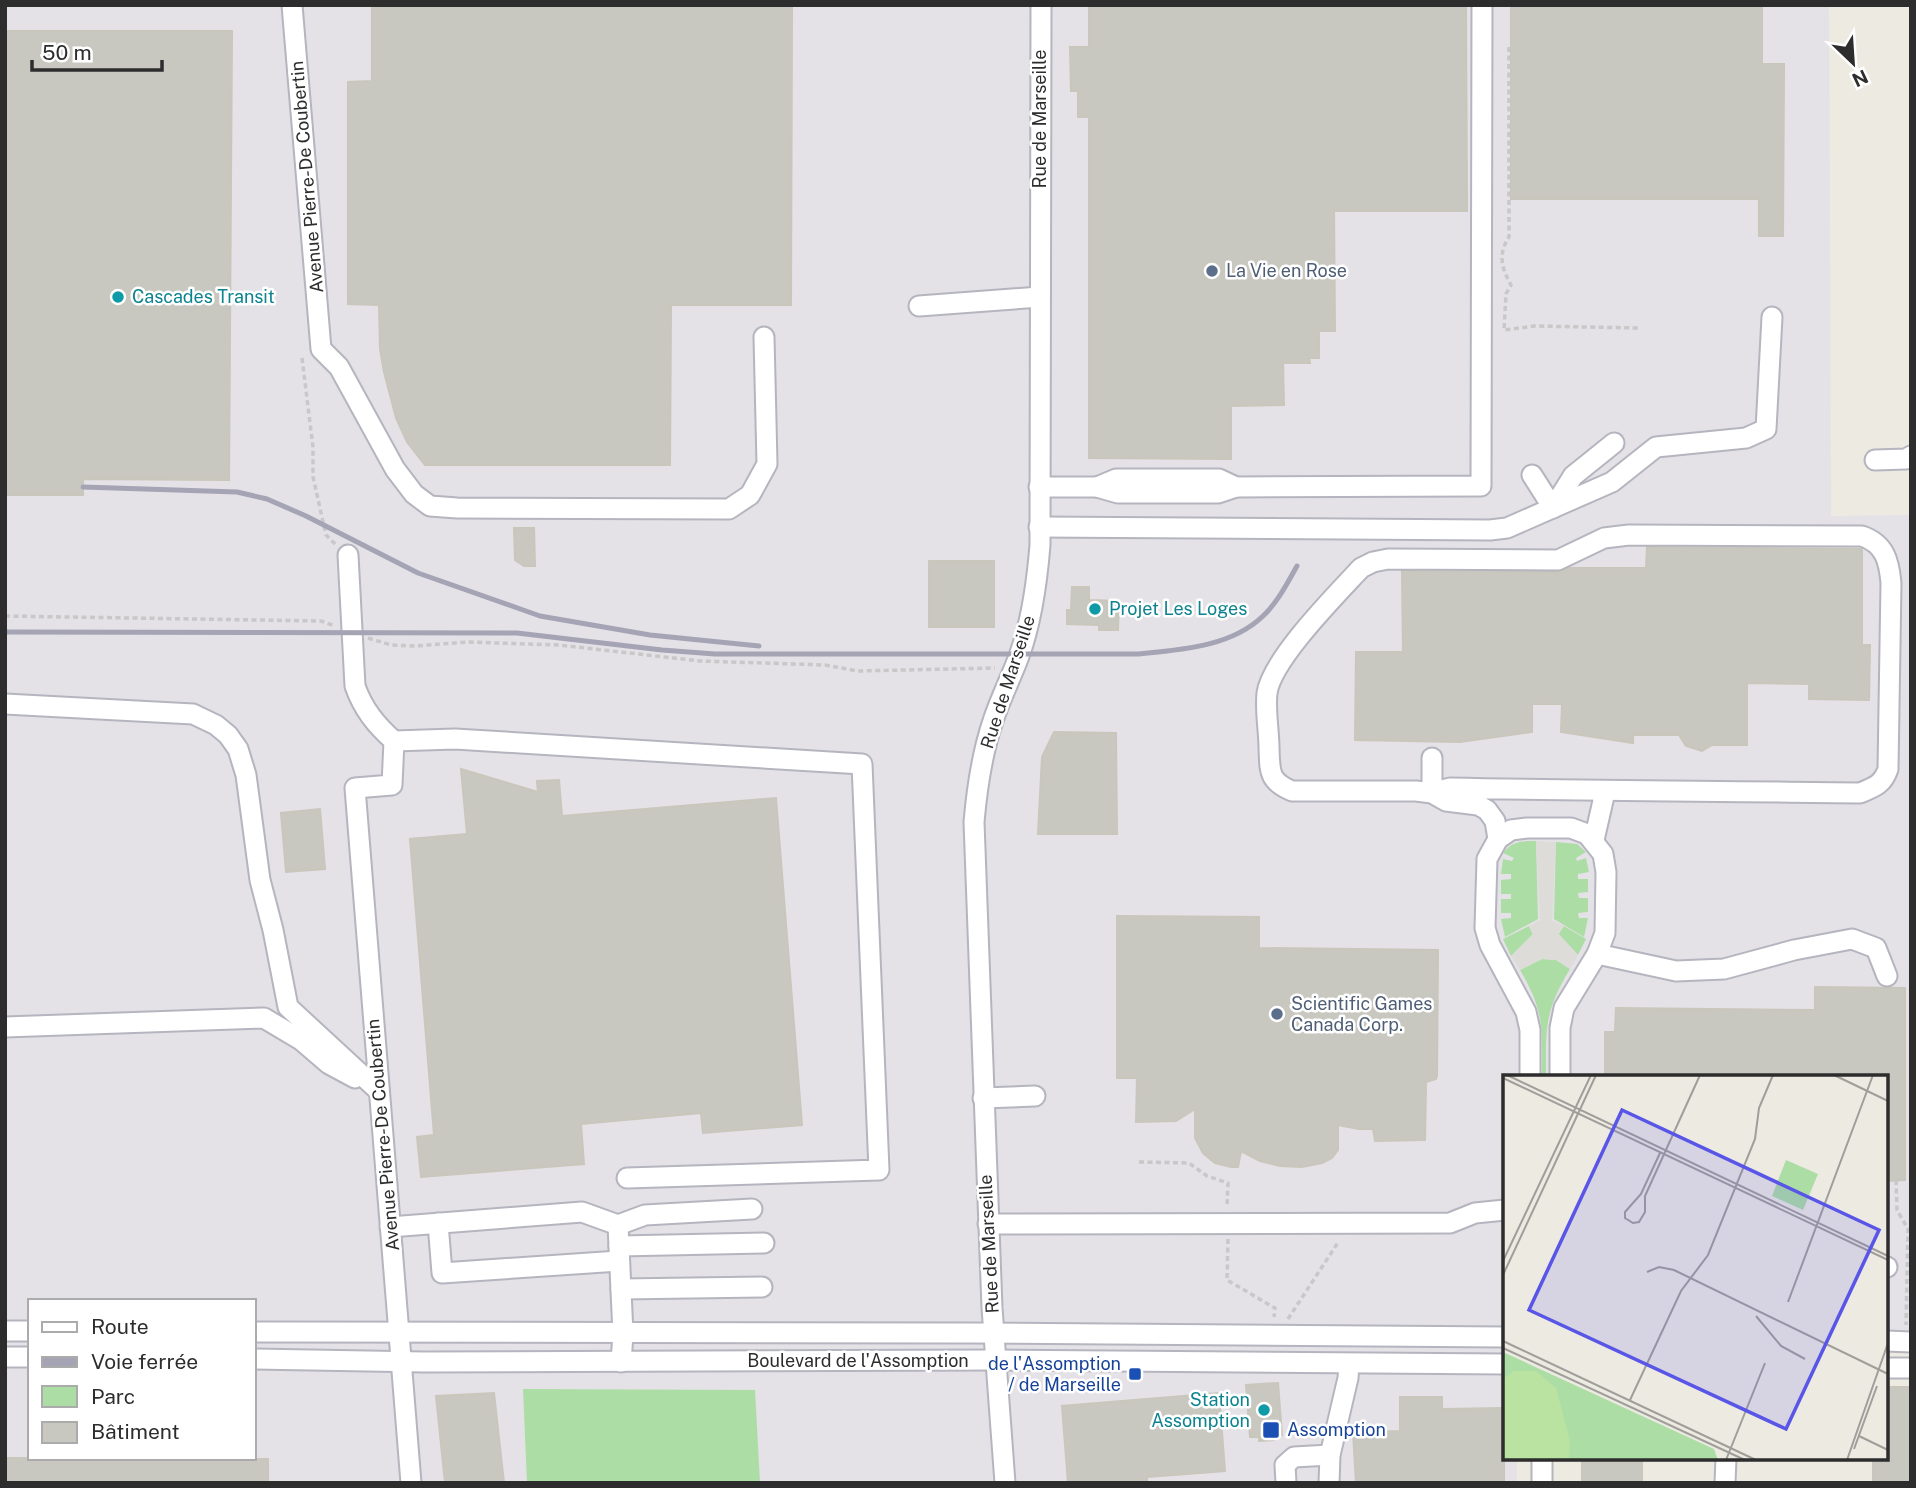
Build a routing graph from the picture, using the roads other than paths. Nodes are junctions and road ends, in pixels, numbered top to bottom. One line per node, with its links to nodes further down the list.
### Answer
1 (292, 5): 7 (street, Avenue Pierre-De Coubertin)
2 (1041, 5): 4 (street, Rue de Marseille)
3 (1482, 5): 12 (street)
4 (1040, 297): 5 (street); 12 (street, Rue de Marseille)
5 (919, 306)
6 (1772, 317): 13 (street)
7 (764, 337)
8 (1614, 443): 13 (street)
9 (1911, 448): 10 (street)
10 (1911, 456)
11 (1532, 475): 13 (street)
12 (1039, 487): 14 (street, Rue de Marseille)
13 (1553, 508): 14 (street)
14 (1040, 527): 30 (street, Rue de Marseille)
15 (348, 555): 17 (street)
16 (5, 704): 28 (street)
17 (394, 741): 28 (street, Avenue Pierre-De Coubertin); 31 (street)
18 (1432, 758): 20 (street)
19 (1605, 792): 20 (street); 20 (street); 22 (street)
20 (1432, 793): 21 (street)
21 (1498, 839): 22 (street); 26 (street)
22 (1594, 840): 23 (street)
23 (1597, 954): 24 (street); 27 (street)
24 (1886, 976)
25 (5, 1027): 28 (street)
26 (1530, 1075)
27 (1560, 1075)
28 (378, 1090): 37 (street, Avenue Pierre-De Coubertin)
29 (1035, 1096): 30 (street)
30 (983, 1098): 35 (street, Rue de Marseille)
31 (627, 1178)
32 (752, 1209): 36 (street)
33 (1503, 1210): 35 (street)
34 (438, 1223): 36 (street); 37 (street); 39 (street)
35 (988, 1224): 46 (street, Rue de Marseille)
36 (618, 1225): 39 (street)
37 (390, 1227): 45 (street, Avenue Pierre-De Coubertin)
38 (764, 1242): 39 (street)
39 (619, 1254): 41 (street)
40 (762, 1287): 41 (street)
41 (621, 1289): 48 (street)
42 (5, 1331): 43 (street)
43 (28, 1331)
44 (256, 1332): 45 (street, Boulevard de l'Assomption)
45 (399, 1332): 48 (street, Boulevard de l'Assomption); 55 (street, Avenue Pierre-De Coubertin)
46 (993, 1333): 48 (street, Boulevard de l'Assomption); 49 (street, Boulevard de l'Assomption); 54 (street, Rue de Marseille)
47 (1908, 1333): 50 (street)
48 (622, 1334): 56 (street)
49 (1503, 1337)
50 (1888, 1340)
51 (5, 1357): 52 (street)
52 (28, 1357)
53 (256, 1359): 55 (street, Boulevard de l'Assomption)
54 (995, 1360): 56 (street, Boulevard de l'Assomption); 57 (street, Boulevard de l'Assomption); 65 (street, Rue de Marseille)
55 (401, 1361): 56 (street, Boulevard de l'Assomption); 64 (street, Avenue Pierre-De Coubertin)
56 (621, 1362)
57 (1349, 1364): 58 (street, Boulevard de l'Assomption); 61 (street)
58 (1503, 1364)
59 (1888, 1368): 60 (street)
60 (1911, 1368)
61 (1330, 1455): 66 (street); 67 (street)
62 (1542, 1460): 68 (street)
63 (1726, 1460): 69 (street)
64 (411, 1483)
65 (1005, 1483)
66 (1286, 1483)
67 (1329, 1483)
68 (1542, 1483)
69 (1726, 1483)

